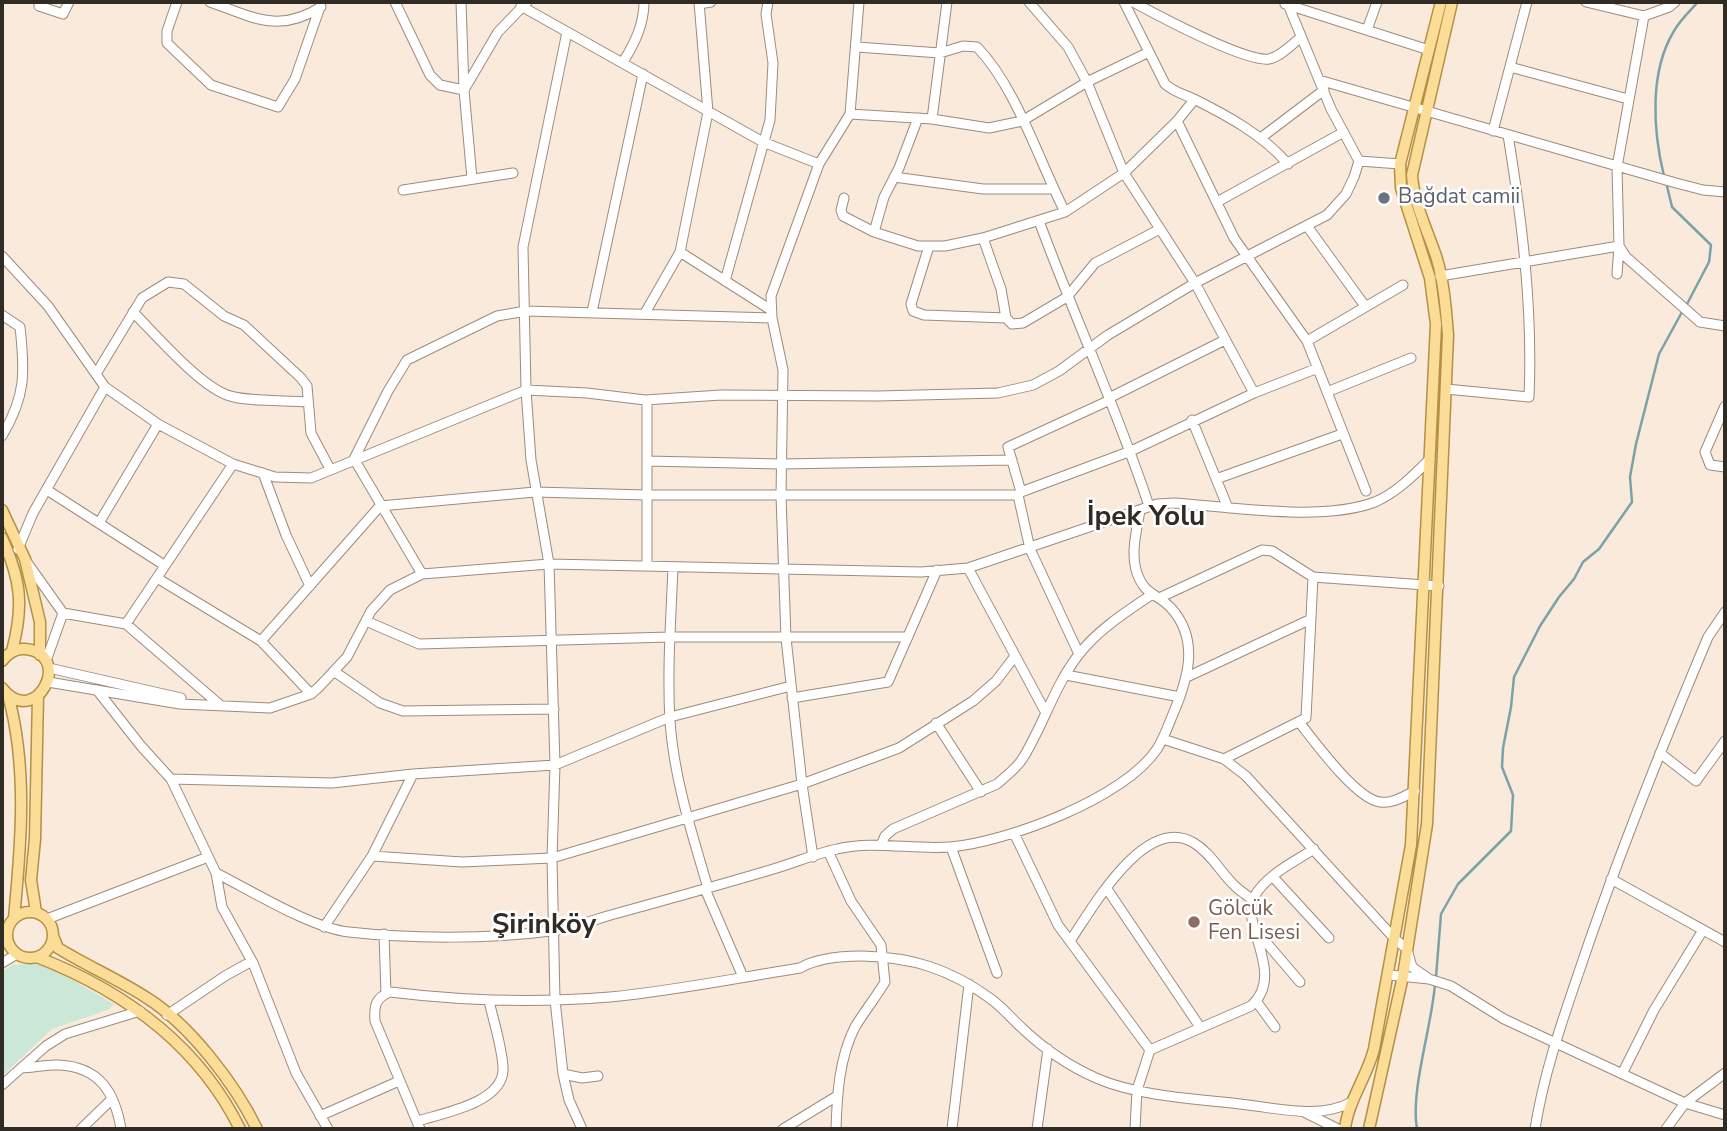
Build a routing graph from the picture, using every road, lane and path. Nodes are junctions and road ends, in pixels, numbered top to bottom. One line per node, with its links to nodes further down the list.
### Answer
1 (40, 2): 2 (street)
2 (69, 2)
3 (177, 2): 24 (street)
4 (210, 2): 24 (street)
5 (395, 2): 40 (street)
6 (461, 2): 40 (street)
7 (644, 2): 35 (street)
8 (711, 2): 22 (street)
9 (768, 2): 56 (street)
10 (859, 2): 31 (street)
11 (947, 2): 34 (street)
12 (1029, 2): 39 (street)
13 (1124, 2): 33 (street)
14 (1133, 2): 30 (street)
15 (1314, 2): 26 (street)
16 (1377, 2): 28 (street)
17 (1440, 2): 32 (main road)
18 (1452, 2): 45 (main road)
19 (1527, 2): 36 (street)
20 (1586, 2): 27 (street)
21 (1675, 2): 27 (street)
22 (699, 3): 46 (street)
23 (1285, 3): 26 (street); 30 (street)
24 (322, 4)
25 (524, 4): 29 (street); 40 (street)
26 (1310, 13): 28 (street)
27 (1644, 16): 42 (street)
28 (1367, 30): 32 (street)
29 (567, 32): 35 (street); 90 (street)
30 (1300, 38): 38 (street)
31 (857, 47): 34 (street); 47 (street)
32 (1429, 50): 44 (main road)
33 (1149, 52): 39 (street); 43 (street)
34 (940, 53): 49 (street); 50 (street)
35 (623, 62): 37 (street)
36 (1510, 67): 42 (street); 52 (street)
37 (643, 74): 46 (street); 92 (street)
38 (1319, 80): 41 (street); 44 (street)
39 (1087, 82): 50 (street); 63 (street)
40 (464, 90): 65 (street)
41 (1324, 90): 53 (street); 55 (street)
42 (1628, 99): 61 (street)
43 (1194, 100): 51 (street); 55 (street)
44 (1415, 108): 45 (street); 60 (main road)
45 (1427, 111): 52 (street); 84 (main road)
46 (708, 112): 56 (street); 79 (street)
47 (850, 114): 48 (street); 58 (street)
48 (918, 118): 49 (street); 64 (street)
49 (932, 118): 50 (street)
50 (1022, 121): 66 (street)
51 (1177, 121): 63 (street); 70 (street)
52 (1493, 131): 54 (street)
53 (1342, 133): 57 (street); 59 (street)
54 (1508, 135): 61 (street); 82 (street)
55 (1262, 137): 59 (street)
56 (764, 142): 58 (street); 85 (street)
57 (1359, 161): 60 (street); 73 (street)
58 (819, 164): 95 (street)
59 (1288, 164): 70 (street)
60 (1401, 164): 120 (main road)
61 (1617, 167): 68 (street); 78 (street)
62 (513, 173): 65 (street)
63 (1124, 173): 71 (street); 74 (street)
64 (894, 177): 66 (street); 75 (street)
65 (472, 179): 67 (street)
66 (1053, 189): 71 (street)
67 (403, 190)
68 (1725, 192)
69 (844, 198): 75 (street)
70 (1217, 202): 81 (street)
71 (1065, 212): 72 (street)
72 (1039, 221): 76 (street); 88 (street)
73 (1307, 226): 81 (street); 89 (street)
74 (1160, 229): 86 (street); 88 (street)
75 (874, 232): 77 (street)
76 (983, 238): 77 (street); 96 (street)
77 (929, 246): 96 (street)
78 (1619, 246): 82 (street); 83 (street); 97 (street)
79 (680, 253): 85 (street); 93 (street)
80 (2, 257): 103 (street)
81 (1247, 257): 86 (street); 99 (street)
82 (1524, 261): 84 (street); 105 (street)
83 (1617, 274)
84 (1440, 275): 105 (main road)
85 (726, 281): 95 (street)
86 (1195, 283): 98 (street); 100 (street)
87 (1403, 285): 89 (street)
88 (1067, 297): 96 (street); 100 (street)
89 (1365, 306): 99 (street)
90 (526, 311): 92 (street); 106 (street); 119 (street)
91 (133, 312): 103 (street); 112 (street); 112 (street)
92 (592, 312): 93 (street)
93 (645, 313): 95 (street)
94 (2, 314): 117 (street)
95 (772, 314): 109 (street)
96 (1006, 318)
97 (1725, 326)
98 (1225, 340): 108 (street); 110 (street)
99 (1307, 341): 102 (street)
100 (1090, 347): 109 (street); 110 (street)
101 (1411, 358): 107 (street)
102 (1318, 368): 107 (street); 108 (street)
103 (96, 374): 104 (street)
104 (105, 387): 115 (street); 129 (street)
105 (1446, 389): 156 (main road)
106 (526, 390): 111 (street); 119 (street); 131 (street)
107 (1327, 392): 116 (street)
108 (1254, 393): 114 (street)
109 (783, 396): 111 (street); 124 (street)
110 (1110, 399): 118 (street); 121 (street)
111 (647, 400): 122 (street)
112 (308, 402): 126 (street)
113 (1725, 406): 125 (street)
114 (1192, 420): 118 (street); 128 (street)
115 (158, 424): 123 (street); 139 (street)
116 (1342, 434): 128 (street); 130 (street)
117 (2, 436)
118 (1131, 451): 132 (street); 136 (street)
119 (354, 459): 126 (street); 135 (street)
120 (1430, 459): 137 (street); 154 (main road)
121 (1012, 460): 124 (street); 132 (street)
122 (647, 461): 124 (street); 133 (street)
123 (233, 464): 127 (street); 145 (street)
124 (781, 464): 134 (street)
125 (1725, 467)
126 (330, 469): 127 (street)
127 (263, 473): 155 (street)
128 (1216, 479): 137 (street)
129 (47, 490): 139 (street); 142 (street)
130 (1366, 491)
131 (535, 492): 133 (street); 135 (street); 144 (street)
132 (1020, 494): 134 (street); 141 (street)
133 (647, 495): 134 (street); 146 (street)
134 (781, 496): 149 (street)
135 (380, 506): 151 (street); 155 (street)
136 (1145, 508): 137 (street); 141 (street); 157 (street)
137 (1228, 508)
138 (2, 510): 142 (main road)
139 (99, 523): 145 (street)
140 (2, 538): 169 (main road)
141 (1030, 548): 148 (street); 168 (street)
142 (18, 549): 143 (main road)
143 (25, 559): 159 (street); 171 (main road)
144 (549, 564): 146 (street); 151 (street); 166 (street)
145 (164, 565): 153 (street)
146 (647, 566): 147 (street)
147 (673, 567): 149 (street); 163 (street)
148 (968, 568): 150 (street); 170 (street)
149 (783, 569): 150 (street); 165 (street)
150 (937, 570): 164 (street)
151 (422, 574): 161 (street)
152 (1313, 577): 154 (street); 157 (street); 160 (street)
153 (157, 578): 162 (street); 167 (street)
154 (1424, 584): 156 (street); 198 (main road)
155 (310, 586): 167 (street)
156 (1439, 586): 229 (main road)
157 (1155, 596): 168 (street); 174 (street)
158 (1725, 612): 192 (street)
159 (63, 613): 162 (street); 171 (street)
160 (1309, 620): 174 (street); 188 (street)
161 (366, 621): 166 (street); 172 (street)
162 (126, 624): 184 (street)
163 (670, 637): 165 (street); 166 (street); 187 (street)
164 (908, 637): 165 (street); 182 (street)
165 (786, 638): 176 (street)
166 (550, 640): 185 (street)
167 (261, 641): 179 (street)
168 (1079, 654): 173 (street)
169 (5, 656): 171 (main road)
170 (1015, 656): 186 (street); 189 (street)
171 (45, 661): 175 (main road); 183 (street)
172 (335, 672): 179 (street); 185 (street)
173 (1066, 675): 181 (street); 186 (street)
174 (1187, 677): 181 (street)
175 (48, 682): 177 (street); 180 (main road)
176 (791, 686): 182 (street); 187 (street)
177 (97, 690): 183 (street); 196 (street)
178 (5, 692): 180 (main road); 217 (main road)
179 (311, 694): 184 (street)
180 (38, 696): 216 (main road)
181 (1180, 697): 190 (street)
182 (792, 698): 197 (street)
183 (210, 705): 184 (street)
184 (221, 706)
185 (554, 709): 194 (street)
186 (1046, 713): 199 (street)
187 (670, 717): 194 (street); 200 (street)
188 (1299, 722): 193 (street); 198 (street)
189 (936, 723): 197 (street); 199 (street)
190 (1163, 739): 193 (street); 201 (street)
191 (1725, 741): 192 (street)
192 (1660, 753): 212 (street)
193 (1224, 759): 204 (street)
194 (555, 765): 195 (street); 209 (street)
195 (413, 774): 196 (street); 206 (street)
196 (171, 779): 207 (street)
197 (802, 784): 200 (street); 208 (street)
198 (1415, 791): 226 (main road)
199 (981, 792): 202 (street)
200 (688, 818): 209 (street); 213 (street)
201 (1014, 833): 203 (street); 227 (street)
202 (881, 845): 203 (street); 205 (street)
203 (951, 847): 235 (street)
204 (1314, 849): 211 (street); 226 (street)
205 (828, 851): 208 (street); 232 (street)
206 (372, 856): 209 (street); 218 (street)
207 (208, 857): 210 (street); 216 (street)
208 (813, 857): 213 (street)
209 (552, 858): 219 (street)
210 (216, 873): 218 (street); 233 (street)
211 (1272, 877): 215 (street); 224 (street)
212 (1611, 878): 221 (street); 250 (street)
213 (706, 889): 219 (street); 238 (street)
214 (1107, 889): 215 (street); 227 (street); 248 (street)
215 (1252, 899): 220 (street)
216 (41, 916): 217 (main road); 223 (main road)
217 (14, 919): 225 (main road)
218 (324, 927): 222 (street)
219 (553, 930): 222 (street); 244 (street)
220 (1256, 930): 240 (street); 245 (street)
221 (1703, 930): 228 (street); 256 (street)
222 (384, 934): 242 (street)
223 (53, 936): 231 (main road); 247 (main road)
224 (1329, 938)
225 (4, 939): 230 (main road)
226 (1395, 939): 229 (street); 236 (main road)
227 (1070, 941): 252 (street)
228 (1725, 943)
229 (1407, 949): 237 (main road); 239 (street)
230 (17, 954): 231 (main road); 234 (street)
231 (37, 957): 246 (main road)
232 (884, 957): 238 (street); 241 (street); 261 (street)
233 (252, 961): 247 (street); 267 (street)
234 (2, 963)
235 (998, 973)
236 (1389, 975): 237 (street); 263 (main road)
237 (1403, 976): 239 (street); 265 (main road)
238 (743, 977): 244 (street)
239 (1429, 979): 250 (street)
240 (1300, 982)
241 (969, 984): 251 (street); 278 (street)
242 (386, 994): 243 (street); 258 (street)
243 (489, 1000): 244 (street); 269 (street)
244 (555, 1000): 255 (street)
245 (1256, 1002): 248 (street); 249 (street)
246 (141, 1011): 253 (street); 272 (main road)
247 (167, 1015): 273 (main road)
248 (1200, 1027): 252 (street)
249 (1275, 1027)
250 (1555, 1043): 256 (street); 284 (street)
251 (1048, 1049): 260 (street); 279 (street)
252 (1150, 1050): 260 (street)
253 (21, 1068): 259 (street); 262 (street)
254 (1725, 1073): 264 (street)
255 (563, 1074): 257 (street); 275 (street)
256 (1622, 1074): 264 (street)
257 (598, 1076)
258 (399, 1081): 267 (street); 269 (street)
259 (2, 1085)
260 (1137, 1090): 266 (street); 280 (street)
261 (837, 1096): 276 (street); 277 (street)
262 (113, 1099): 270 (street); 271 (street)
263 (1352, 1102): 265 (main road); 266 (street); 282 (main road)
264 (1685, 1103): 268 (street); 285 (street)
265 (1373, 1110): 283 (main road)
266 (1304, 1112): 281 (street)
267 (320, 1115): 274 (street)
268 (1725, 1115)
269 (419, 1125)
270 (81, 1129)
271 (121, 1129)
272 (240, 1129)
273 (257, 1129)
274 (328, 1129)
275 (582, 1129)
276 (783, 1129)
277 (836, 1129)
278 (951, 1129)
279 (1037, 1129)
280 (1135, 1129)
281 (1338, 1129)
282 (1345, 1129)
283 (1369, 1129)
284 (1535, 1129)
285 (1666, 1129)

